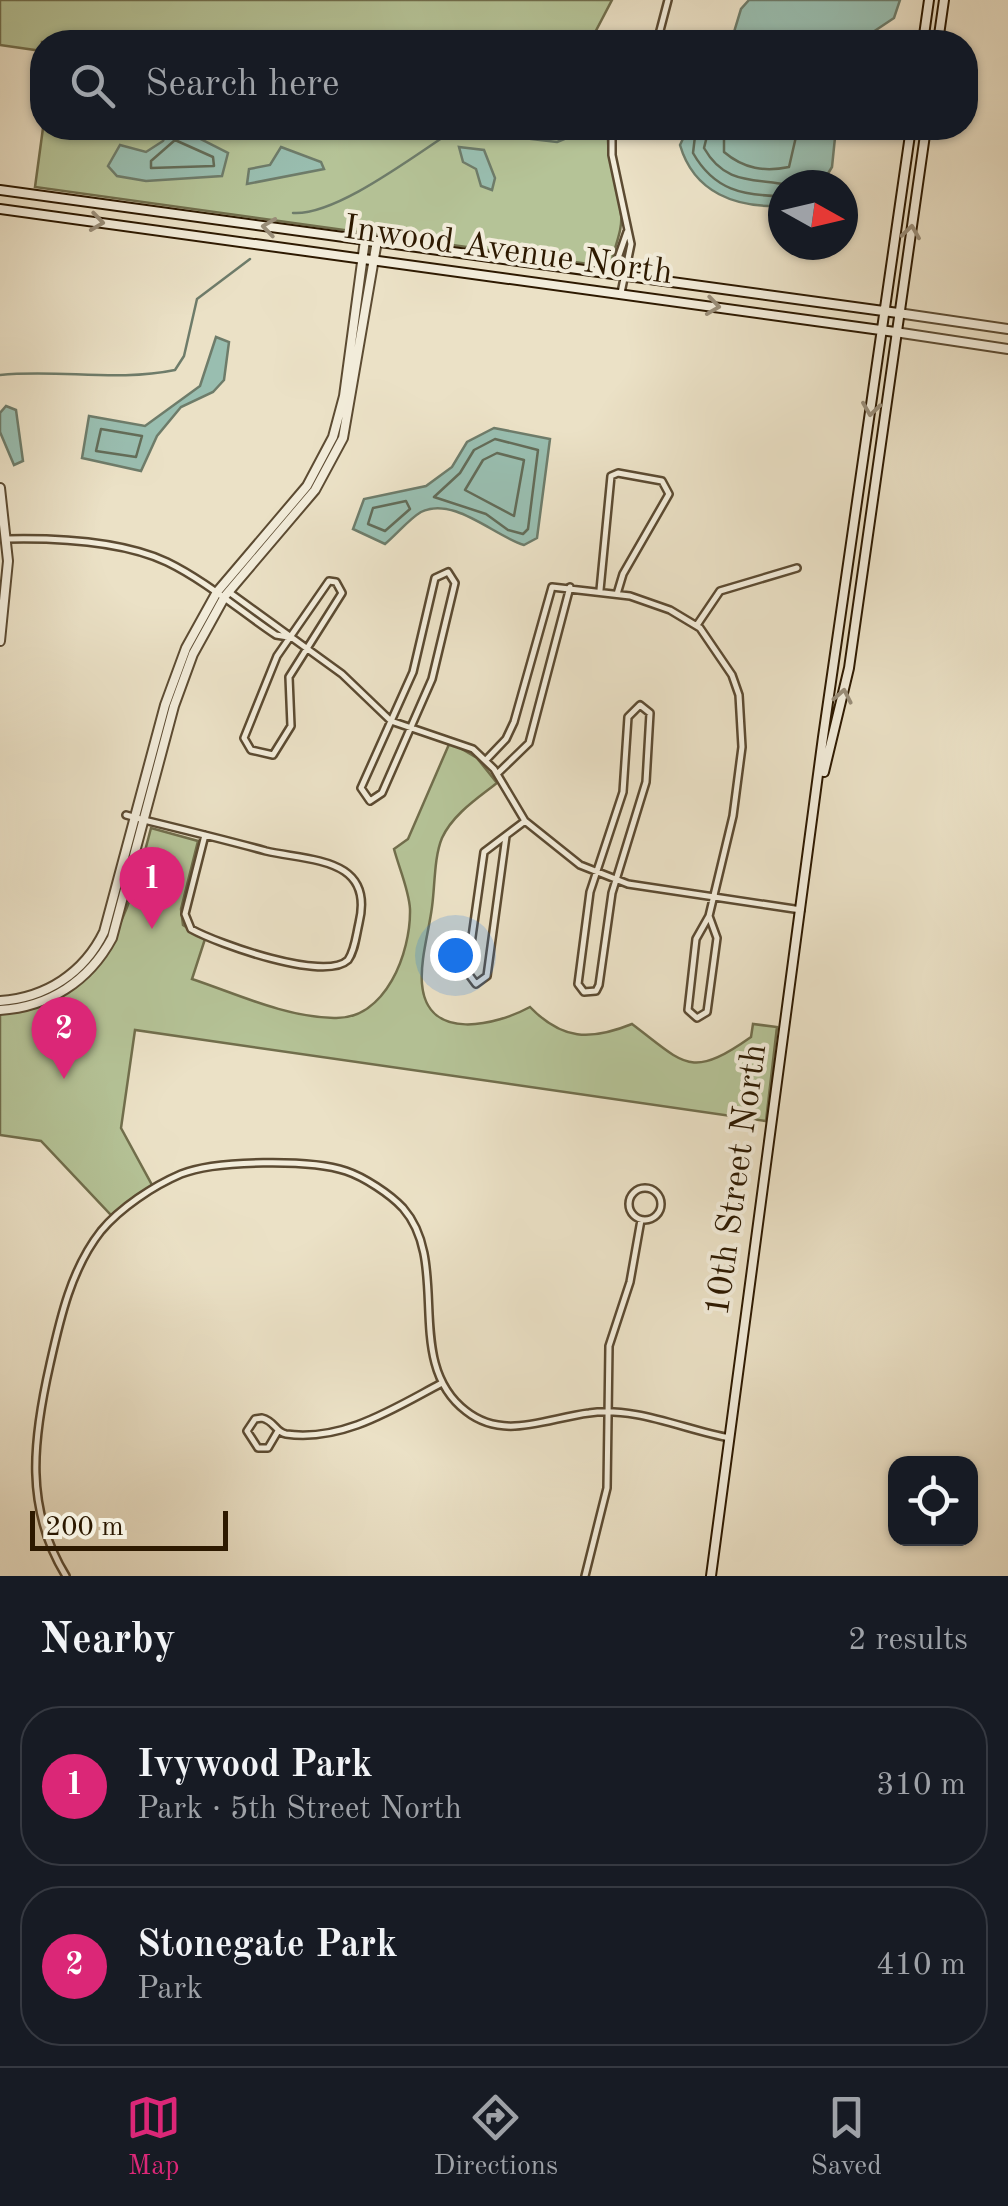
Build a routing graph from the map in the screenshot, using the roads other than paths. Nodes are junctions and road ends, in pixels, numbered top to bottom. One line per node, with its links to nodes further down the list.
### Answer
1 (668, 0): 4 (street)
2 (929, 0): 5 (main road)
3 (944, 0): 6 (main road)
4 (660, 30)
5 (925, 30)
6 (940, 30)
7 (612, 140): 12 (street)
8 (909, 140): 19 (main road, 10th Street North)
9 (924, 140): 20 (main road, 10th Street North, one-way to 9)
10 (0, 190): 13 (main road, Inwood Avenue North, one-way to 10)
11 (0, 209): 15 (main road, Inwood Avenue North, one-way to 15)
12 (627, 232): 17 (street); 17 (street)
13 (366, 240): 14 (main road, Inwood Avenue North); 15 (main road)
14 (377, 241): 16 (main road); 17 (main road, Inwood Avenue North)
15 (363, 259): 16 (main road, Inwood Avenue North); 30 (main road)
16 (374, 260): 18 (main road, Inwood Avenue North); 30 (main road)
17 (623, 274): 18 (street); 19 (main road, Inwood Avenue North)
18 (620, 294): 21 (main road, Inwood Avenue North, one-way to 21)
19 (884, 312): 20 (main road, Inwood Avenue North); 21 (main road, 10th Street North)
20 (898, 313): 22 (main road, Inwood Avenue North); 23 (main road, 10th Street North)
21 (882, 329): 23 (main road, Inwood Avenue North); 40 (main road, 10th Street North, one-way to 40)
22 (1008, 329)
23 (896, 332): 24 (main road, Inwood Avenue North); 40 (main road, 10th Street North, one-way to 23)
24 (1008, 349)
25 (0, 488): 26 (main road)
26 (7, 539): 30 (street); 34 (main road)
27 (797, 568): 32 (street)
28 (570, 587): 29 (street); 38 (street); 39 (street)
29 (600, 590): 31 (street); 31 (street)
30 (222, 594): 33 (street); 41 (main road)
31 (617, 594): 32 (street)
32 (697, 625): 47 (street)
33 (288, 637): 35 (street); 35 (street); 35 (street)
34 (0, 642)
35 (306, 649): 36 (street)
36 (391, 721): 37 (street); 37 (street); 37 (street)
37 (411, 729): 38 (street)
38 (486, 760): 39 (street)
39 (497, 774): 42 (street)
40 (819, 791): 48 (main road, 10th Street North)
41 (135, 818): 43 (street); 50 (main road); 51 (main road)
42 (525, 821): 44 (street); 45 (street)
43 (204, 835): 43 (street)
44 (506, 836): 44 (street)
45 (596, 873): 46 (street); 46 (street); 46 (street)
46 (616, 880): 47 (street)
47 (712, 898): 48 (street); 49 (street)
48 (801, 910): 56 (main road, 10th Street North)
49 (709, 916): 49 (street)
50 (0, 1001)
51 (0, 1010)
52 (641, 1220): 52 (street); 54 (street)
53 (440, 1384): 54 (street); 55 (street); 57 (street)
54 (609, 1413): 56 (street); 58 (street)
55 (278, 1431): 55 (street)
56 (730, 1438): 59 (main road, 10th Street North)
57 (66, 1576)
58 (586, 1576)
59 (711, 1576)

